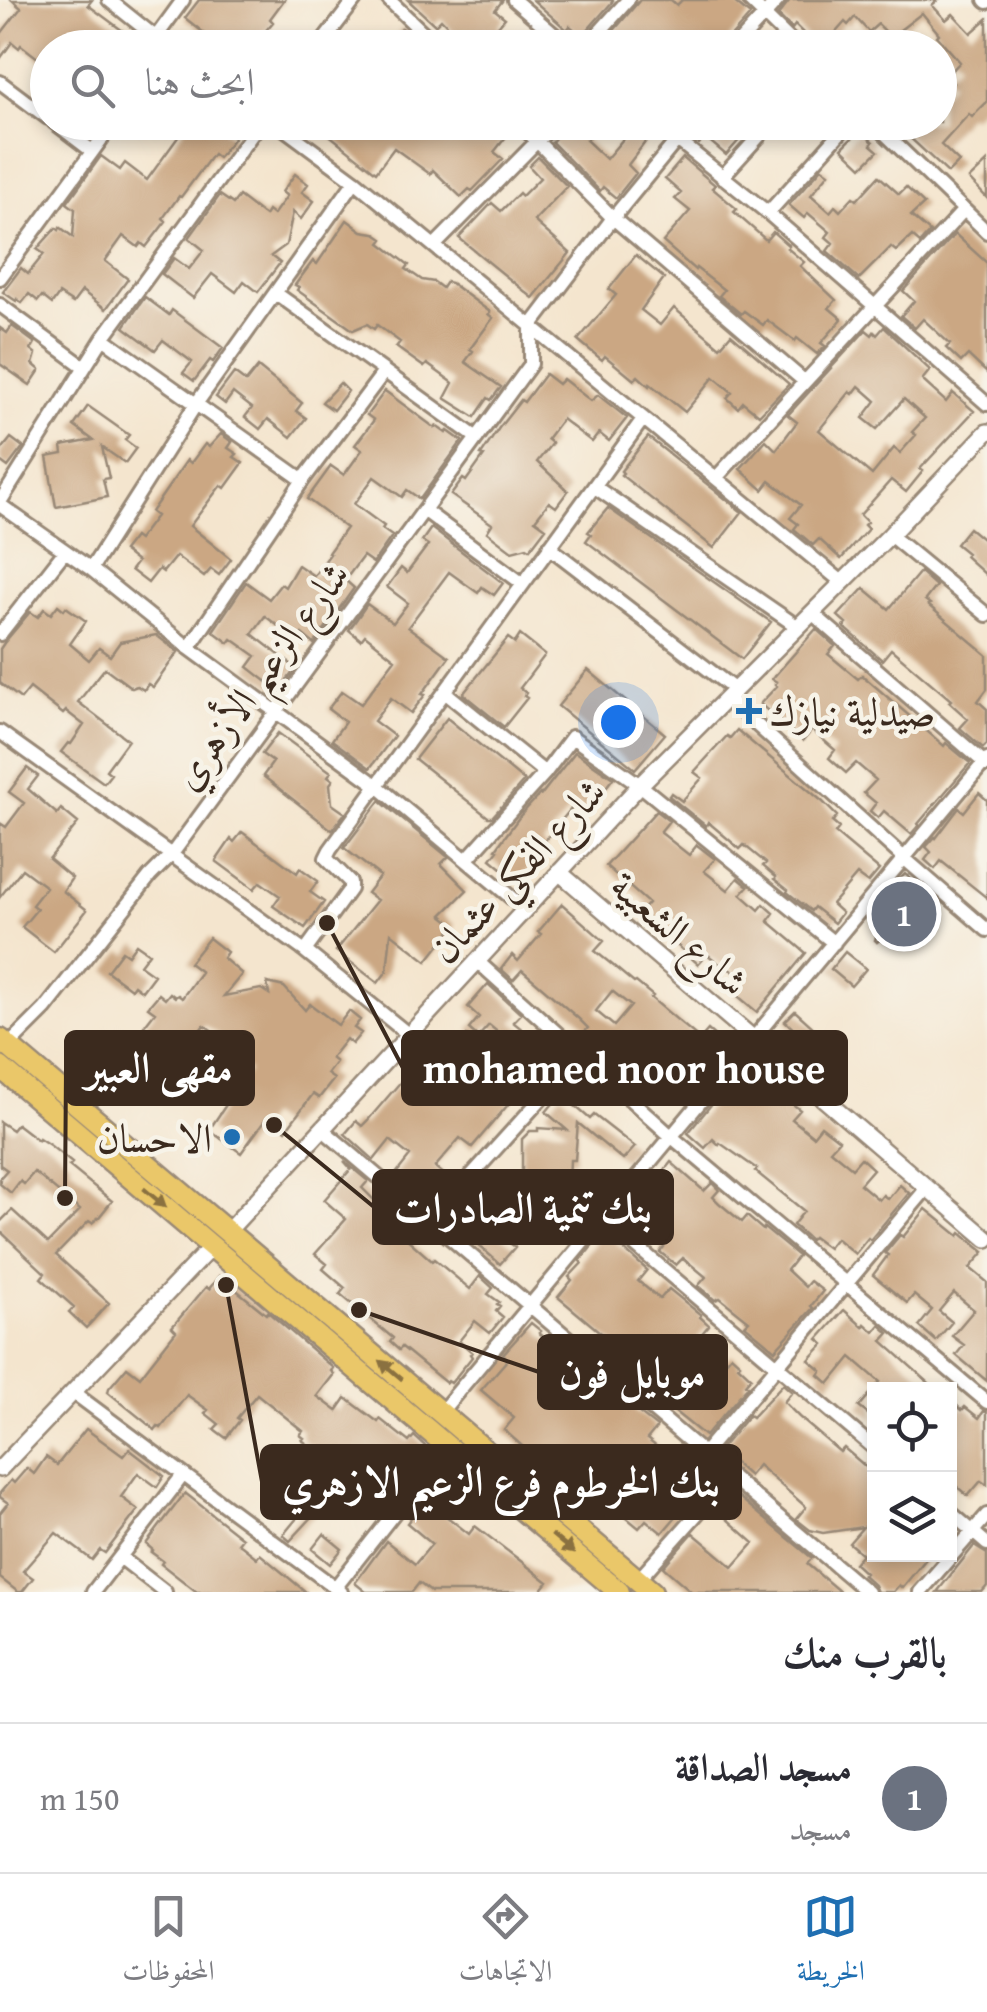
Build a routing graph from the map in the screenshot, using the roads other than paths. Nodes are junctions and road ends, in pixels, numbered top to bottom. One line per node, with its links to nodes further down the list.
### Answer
1 (109, 0): 10 (street)
2 (183, 0): 11 (street)
3 (355, 0): 12 (street)
4 (389, 0): 13 (street)
5 (514, 0): 14 (street)
6 (628, 0): 15 (street)
7 (749, 0): 9 (street)
8 (778, 0): 9 (street)
9 (765, 15): 16 (street); 17 (street)
10 (148, 30)
11 (160, 30)
12 (332, 30)
13 (420, 30)
14 (549, 30)
15 (601, 30)
16 (751, 30)
17 (780, 30)
18 (0, 82): 19 (street)
19 (30, 104)
20 (78, 140): 29 (street)
21 (100, 140): 29 (street)
22 (248, 140): 42 (street)
23 (299, 140): 31 (street)
24 (677, 140): 30 (street); 34 (street)
25 (756, 140): 30 (street)
26 (834, 140): 33 (street)
27 (891, 140): 32 (street)
28 (538, 142): 34 (street); 36 (street)
29 (92, 151): 37 (street)
30 (722, 177): 33 (street)
31 (355, 182): 36 (street); 38 (street)
32 (963, 211): 35 (street); 40 (street)
33 (768, 213): 40 (street)
34 (614, 218): 41 (street); 45 (street)
35 (987, 232)
36 (434, 246): 41 (street)
37 (0, 278)
38 (277, 294): 44 (street); 46 (street)
39 (0, 305): 43 (street)
40 (876, 305): 45 (street); 47 (street)
41 (531, 326): 48 (street); 50 (street, شارع الزعيم الأزهري)
42 (103, 338): 43 (street); 46 (street)
43 (84, 366): 54 (street)
44 (384, 372): 50 (street); 52 (street)
45 (804, 381): 51 (street)
46 (196, 404): 52 (street); 59 (street)
47 (987, 404)
48 (643, 418): 51 (street); 53 (street)
49 (987, 432): 56 (street, شارع الفكي عثمان)
50 (477, 438): 55 (street, شارع الزعيم الأزهري)
51 (716, 478): 60 (street)
52 (302, 480): 66 (street)
53 (595, 488): 57 (street); 64 (street)
54 (0, 504): 58 (street)
55 (426, 511): 61 (street); 69 (street, شارع الزعيم الأزهري)
56 (890, 535): 60 (street, شارع الفكي عثمان); 63 (street)
57 (549, 547): 61 (street); 68 (street)
58 (66, 551): 59 (street); 65 (street)
59 (91, 568): 66 (street)
60 (842, 582): 62 (street, شارع الفكي عثمان)
61 (523, 584): 67 (street)
62 (812, 613): 64 (street, شارع الفكي عثمان); 71 (street)
63 (987, 615)
64 (798, 627): 68 (street, شارع الفكي عثمان)
65 (0, 634)
66 (190, 648): 69 (street)
67 (446, 693): 72 (street); 73 (street)
68 (731, 694): 74 (street, شارع الفكي عثمان); 77 (street)
69 (277, 714): 73 (street); 75 (street, شارع الزعيم الأزهري)
70 (0, 732): 75 (street)
71 (986, 762): 77 (street)
72 (545, 773): 74 (street); 76 (street)
73 (376, 784): 76 (street); 82 (street)
74 (640, 785): 78 (street, شارع الفكي عثمان); 81 (street)
75 (172, 854): 82 (street); 86 (street, شارع الزعيم الأزهري)
76 (467, 859): 79 (street)
77 (905, 859): 80 (street); 81 (street)
78 (559, 872): 79 (street, شارع الفكي عثمان); 85 (street, شارع الشعبية)
79 (526, 909): 83 (street, شارع الفكي عثمان)
80 (987, 930)
81 (834, 943): 85 (street)
82 (305, 951): 84 (street)
83 (477, 961): 84 (street, شارع الفكي عثمان); 87 (street)
84 (409, 1035): 89 (street, شارع الفكي عثمان)
85 (753, 1039): 90 (street); 91 (street, شارع الشعبية)
86 (3, 1044): 94 (main road, شارع الزعيم الأزهري)
87 (581, 1054): 90 (street); 93 (street)
88 (0, 1067): 96 (main road, one-way to 96)
89 (322, 1130): 93 (street); 94 (street, شارع الفكي عثمان)
90 (672, 1136): 92 (street); 97 (street)
91 (927, 1188): 95 (street, شارع الشعبية); 97 (street)
92 (603, 1218): 98 (street); 99 (street)
93 (430, 1221): 98 (street)
94 (228, 1231): 102 (main road, شارع الزعيم الأزهري, one-way to 94)
95 (987, 1239)
96 (212, 1246): 100 (street); 104 (main road)
97 (846, 1284): 99 (street); 101 (street)
98 (530, 1306): 102 (street); 105 (street)
99 (778, 1366): 103 (street); 105 (street)
100 (74, 1393): 106 (street); 107 (street)
101 (987, 1402)
102 (441, 1412): 114 (main road, شارع الزعيم الأزهري)
103 (867, 1442)
104 (447, 1446): 115 (street); 118 (main road, one-way to 118)
105 (704, 1453): 108 (street)
106 (0, 1469)
107 (183, 1476): 113 (street); 115 (street)
108 (731, 1476): 114 (street); 119 (street)
109 (987, 1515): 111 (street)
110 (957, 1518): 111 (street)
111 (973, 1532): 112 (street); 120 (street)
112 (987, 1544)
113 (120, 1557): 116 (street); 117 (street)
114 (645, 1586)
115 (338, 1590)
116 (94, 1592)
117 (164, 1592)
118 (619, 1592)
119 (867, 1592)
120 (920, 1592)

